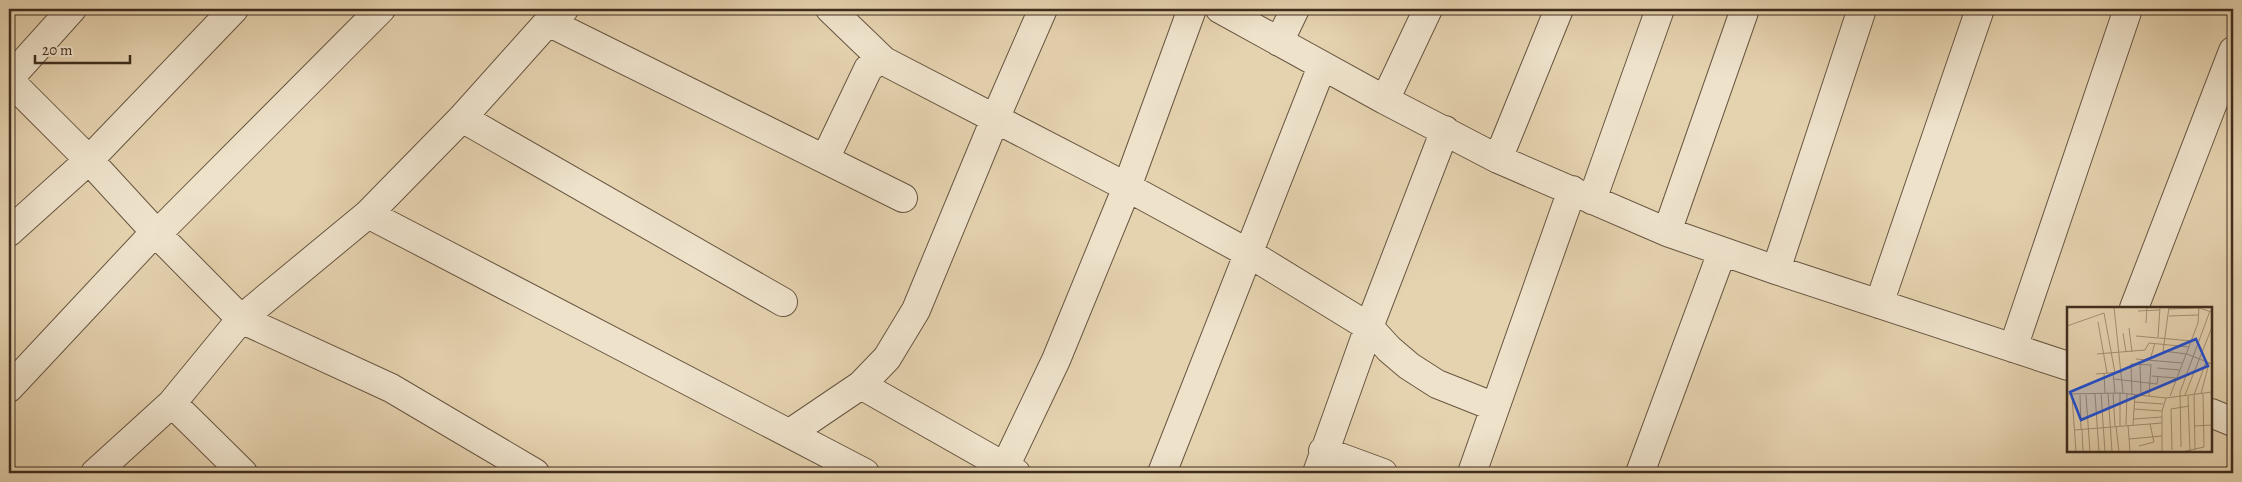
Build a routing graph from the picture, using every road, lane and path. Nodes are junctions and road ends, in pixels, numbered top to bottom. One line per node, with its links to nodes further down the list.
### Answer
1 (72, 9): 21 (street)
2 (234, 9): 28 (street)
3 (381, 9): 35 (street)
4 (830, 9): 19 (street)
5 (1043, 9): 24 (street)
6 (1192, 9): 29 (street)
7 (1220, 9): 17 (street)
8 (1295, 9): 17 (street)
9 (1428, 9): 22 (street)
10 (1559, 9): 27 (street)
11 (1660, 9): 30 (street)
12 (1745, 9): 34 (street)
13 (1862, 9): 38 (street)
14 (1980, 9): 40 (street)
15 (2128, 9): 44 (street)
16 (556, 16): 23 (street); 26 (street)
17 (1279, 42): 20 (street)
18 (2233, 50): 41 (street)
19 (884, 61): 24 (street); 26 (street)
20 (1322, 66): 22 (street); 37 (street)
21 (9, 80): 28 (street)
22 (1385, 100): 25 (street)
23 (462, 118): 32 (street); 39 (street)
24 (995, 119): 29 (street); 46 (street)
25 (1445, 130): 27 (street); 43 (street)
26 (825, 159): 31 (street)
27 (1498, 159): 30 (street)
28 (89, 160): 33 (street); 35 (street)
29 (1127, 187): 37 (street); 53 (street)
30 (1582, 195): 34 (street); 49 (street)
31 (903, 198)
32 (368, 214): 42 (street); 50 (street)
33 (9, 232)
34 (1667, 232): 36 (street)
35 (157, 234): 42 (street); 47 (street)
36 (1722, 252): 38 (street); 61 (street)
37 (1250, 254): 43 (street); 58 (street)
38 (1776, 270): 40 (street)
39 (783, 302)
40 (1879, 304): 44 (street)
41 (2134, 307)
42 (241, 319): 48 (street); 56 (street)
43 (1369, 327): 49 (street); 51 (street)
44 (2013, 348): 45 (street)
45 (2067, 366)
46 (861, 385): 50 (street); 53 (street)
47 (9, 388)
48 (172, 403): 54 (street); 55 (street)
49 (1496, 407): 60 (street)
50 (790, 433): 52 (street)
51 (1320, 462): 59 (street)
52 (829, 465): 57 (street)
53 (1007, 471)
54 (95, 473)
55 (243, 473)
56 (535, 473)
57 (864, 473)
58 (1162, 473)
59 (1383, 473)
60 (1472, 473)
61 (1640, 473)

